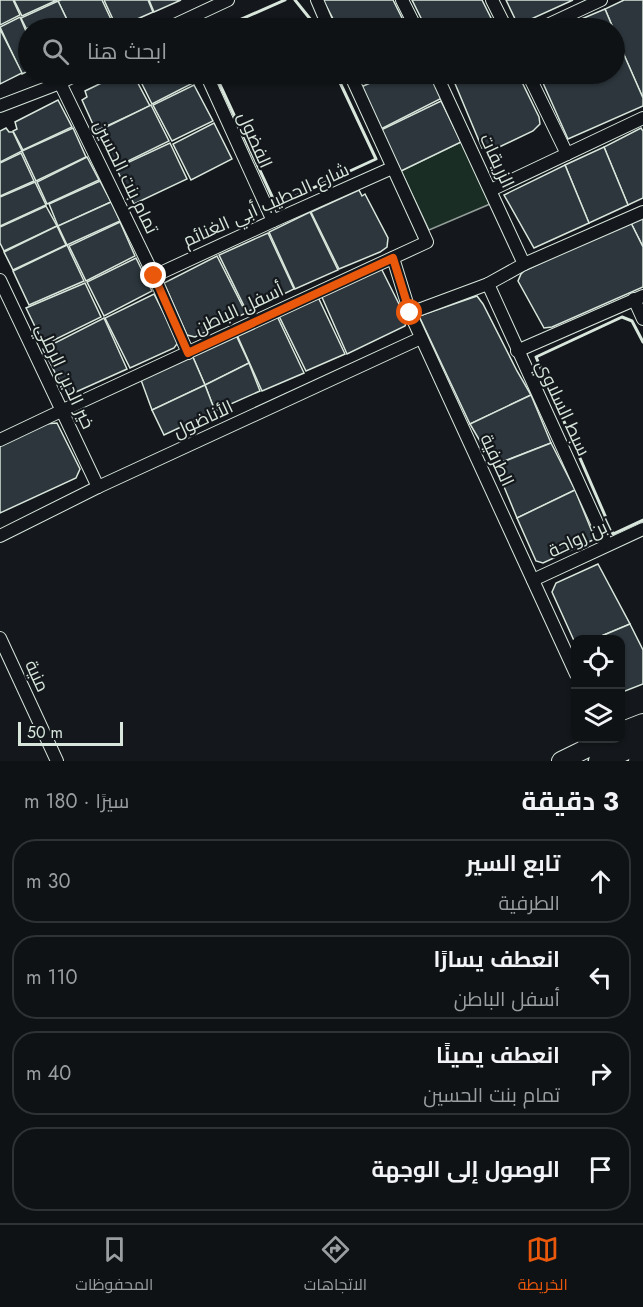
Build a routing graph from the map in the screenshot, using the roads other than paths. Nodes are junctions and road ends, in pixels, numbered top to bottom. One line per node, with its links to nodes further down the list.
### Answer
1 (228, 0): 6 (street)
2 (317, 0): 7 (street)
3 (402, 0): 8 (street)
4 (492, 0): 9 (street)
5 (601, 0): 10 (street)
6 (197, 18)
7 (325, 18)
8 (411, 18)
9 (501, 18)
10 (562, 18)
11 (57, 84): 17 (street)
12 (60, 84): 26 (street, تمام بنت الحسين)
13 (211, 84): 23 (street, الفضول)
14 (354, 84): 20 (street)
15 (441, 84): 21 (street, الزريقات)
16 (533, 84): 19 (street)
17 (0, 106)
18 (643, 118): 19 (street)
19 (567, 154): 21 (street)
20 (392, 168): 23 (street, شارع الحطيب أبي الغنائم); 24 (street, أسفل الباطن)
21 (491, 190): 25 (street, الزريقات)
22 (643, 212): 25 (street)
23 (273, 221): 26 (street, شارع الحطيب أبي الغنائم)
24 (393, 258): 30 (street, الطرفية); 34 (street, أسفل الباطن)
25 (524, 264): 28 (street)
26 (154, 276): 34 (street, تمام بنت الحسين)
27 (0, 280): 35 (street, خير الدين الرملي)
28 (488, 284): 30 (street); 33 (street, سبط السلاوي)
29 (639, 297): 31 (street); 33 (street)
30 (410, 313): 32 (street, الطرفية)
31 (643, 318)
32 (421, 338): 37 (street, الأناضول); 41 (street, الطرفية)
33 (518, 351): 40 (street, سبط السلاوي)
34 (188, 353): 35 (street, أسفل الباطن)
35 (61, 411): 36 (street, أسفل الباطن); 37 (street, خير الدين الرملي)
36 (0, 440)
37 (98, 488): 39 (street, الأناضول)
38 (643, 529): 40 (street, ابن رواحة)
39 (0, 536)
40 (607, 545): 41 (street, ابن رواحة)
41 (533, 580): 43 (street, الطرفية)
42 (0, 638): 49 (street, منية)
43 (571, 663)
44 (643, 723): 45 (main road)
45 (625, 733)
46 (643, 741): 47 (highway)
47 (625, 742)
48 (606, 743): 50 (main road)
49 (57, 761)
50 (561, 761)

